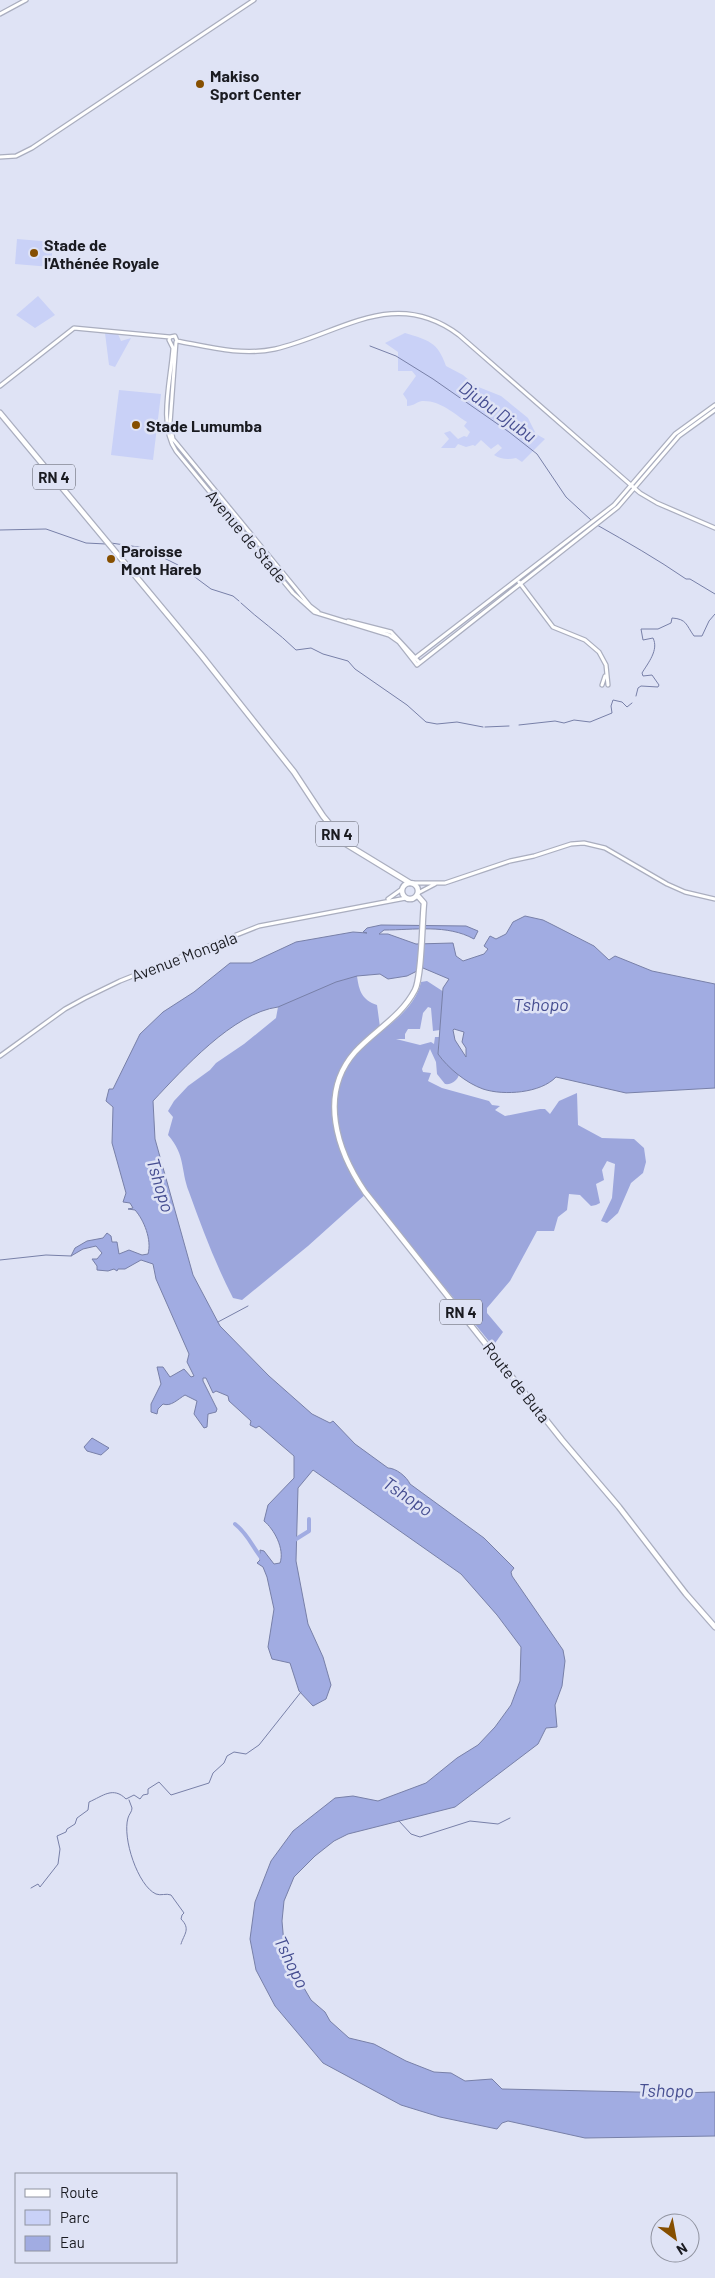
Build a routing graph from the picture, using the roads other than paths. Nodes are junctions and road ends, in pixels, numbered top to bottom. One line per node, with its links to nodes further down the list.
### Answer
1 (26, 0): 3 (street)
2 (254, 0): 4 (street)
3 (0, 14)
4 (0, 157)
5 (170, 340): 6 (street); 6 (street); 7 (street, Avenue de Stade); 8 (street)
6 (176, 341): 7 (street); 12 (street)
7 (174, 368): 15 (street, Avenue de Stade)
8 (0, 386)
9 (715, 405): 12 (street)
10 (715, 410): 12 (street)
11 (0, 413): 19 (highway, RN 4)
12 (632, 487): 13 (street); 14 (street)
13 (715, 528)
14 (518, 582): 15 (street); 15 (street, Avenue de Stade); 16 (street)
15 (414, 659)
16 (606, 673): 17 (street); 18 (street)
17 (602, 685)
18 (608, 685)
19 (398, 877): 20 (highway, RN 4); 22 (highway)
20 (410, 883): 21 (street); 22 (highway); 23 (highway, RN 4)
21 (435, 884): 23 (street); 25 (street)
22 (402, 888): 24 (highway); 26 (street)
23 (417, 894): 24 (highway); 28 (highway, Route de Buta / RN 4)
24 (406, 898): 26 (street, Avenue Mongala)
25 (715, 899)
26 (386, 900): 27 (street, Avenue Mongala)
27 (0, 1056)
28 (715, 1627)

